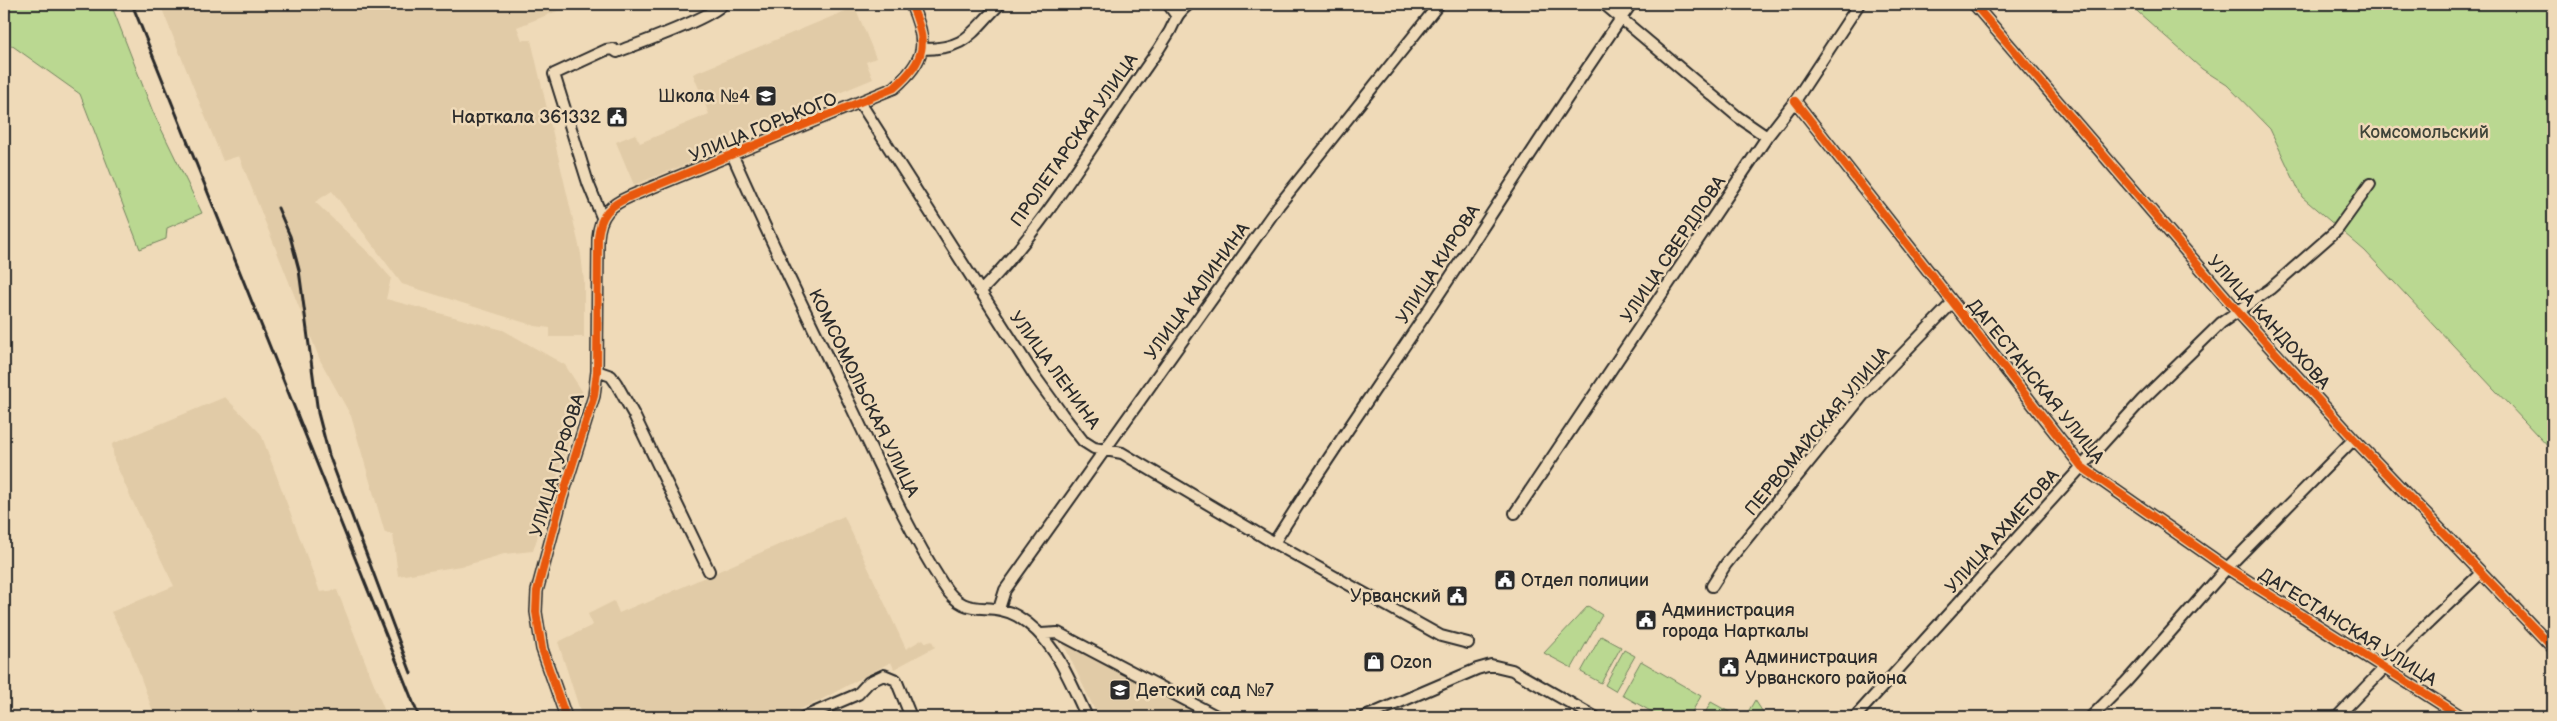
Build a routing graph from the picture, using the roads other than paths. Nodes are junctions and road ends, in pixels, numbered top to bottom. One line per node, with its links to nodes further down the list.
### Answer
1 (722, 4): 19 (street)
2 (911, 4): 13 (street)
3 (1000, 4): 13 (street)
4 (1168, 4): 11 (street)
5 (1188, 4): 11 (street, ПРОЛЕТАРСКАЯ УЛИЦА)
6 (1439, 4): 25 (street, УЛИЦА КАЛИНИНА)
7 (1604, 4): 12 (street)
8 (1631, 4): 12 (street, УЛИЦА КИРОВА)
9 (1859, 4): 14 (street, УЛИЦА СВЕРДЛОВА)
10 (1974, 4): 22 (street, УЛИЦА КАНДОХОВА)
11 (1176, 15): 20 (street, ПРОЛЕТАРСКАЯ УЛИЦА)
12 (1622, 17): 16 (street); 28 (street, УЛИЦА КИРОВА)
13 (922, 49): 15 (street, УЛИЦА ГОРЬКОГО)
14 (1795, 101): 16 (street, УЛИЦА СВЕРДЛОВА); 21 (street, ДАГЕСТАНСКАЯ УЛИЦА)
15 (861, 104): 17 (street, УЛИЦА ГОРЬКОГО); 20 (street, УЛИЦА ЛЕНИНА)
16 (1767, 137): 27 (street, УЛИЦА СВЕРДЛОВА)
17 (732, 154): 19 (street, УЛИЦА ГОРЬКОГО); 33 (street, КОМСОМОЛЬСКАЯ УЛИЦА)
18 (2370, 184): 22 (street, УЛИЦА АХМЕТОВА)
19 (602, 217): 23 (street, УЛИЦА ГУРФОВА)
20 (980, 292): 25 (street, УЛИЦА ЛЕНИНА)
21 (1953, 302): 26 (street, ДАГЕСТАНСКАЯ УЛИЦА); 32 (street, ПЕРВОМАЙСКАЯ УЛИЦА)
22 (2239, 313): 24 (street, УЛИЦА КАНДОХОВА); 26 (street, УЛИЦА АХМЕТОВА)
23 (597, 371): 30 (street); 38 (street, УЛИЦА ГУРФОВА)
24 (2354, 439): 29 (street); 31 (street, УЛИЦА КАНДОХОВА)
25 (1104, 450): 28 (street, УЛИЦА ЛЕНИНА); 33 (street, УЛИЦА КАЛИНИНА)
26 (2082, 467): 29 (street, ДАГЕСТАНСКАЯ УЛИЦА); 45 (street, УЛИЦА АХМЕТОВА)
27 (1515, 513)
28 (1274, 543): 35 (street, УЛИЦА ЛЕНИНА)
29 (2227, 568): 37 (street, ДАГЕСТАНСКАЯ УЛИЦА); 46 (street)
30 (709, 571)
31 (2481, 573): 36 (street, УЛИЦА КАНДОХОВА); 37 (street)
32 (1712, 586)
33 (999, 609): 34 (street)
34 (1041, 634): 41 (street); 42 (street)
35 (1468, 643)
36 (2553, 648)
37 (2384, 667): 47 (street); 48 (street, ДАГЕСТАНСКАЯ УЛИЦА)
38 (566, 717)
39 (804, 717): 40 (street)
40 (911, 717)
41 (1086, 717)
42 (1218, 717)
43 (1365, 717): 44 (street)
44 (1595, 717)
45 (1855, 717)
46 (2091, 717)
47 (2336, 717)
48 (2462, 717)

